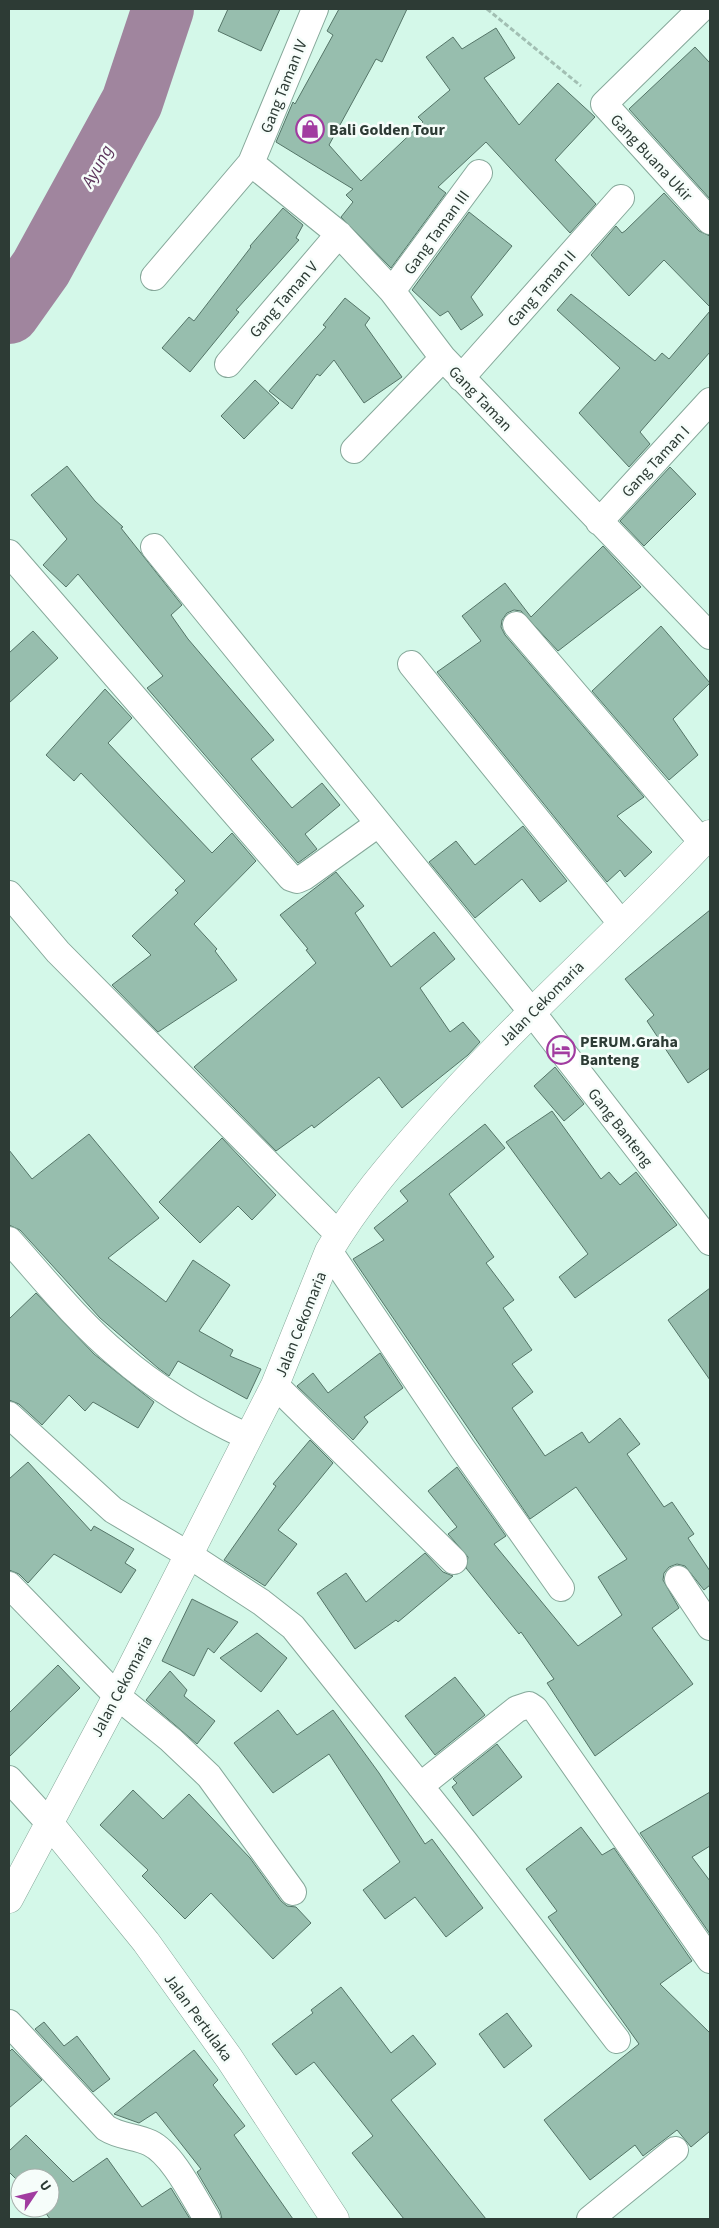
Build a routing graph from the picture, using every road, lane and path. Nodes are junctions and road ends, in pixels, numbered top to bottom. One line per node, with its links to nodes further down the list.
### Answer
1 (315, 9): 5 (street, Gang Taman IV)
2 (486, 9): 4 (path)
3 (701, 9): 4 (street, Gang Buana Ukir)
4 (604, 104): 8 (street, Gang Buana Ukir)
5 (251, 163): 9 (street, Gang Taman); 10 (street, Gang Taman IV)
6 (479, 173): 11 (street, Gang Taman III)
7 (621, 198): 14 (street, Gang Taman II)
8 (710, 221)
9 (339, 234): 11 (street, Gang Taman); 13 (street, Gang Taman V)
10 (154, 277)
11 (392, 291): 12 (street, Gang Taman)
12 (443, 358): 14 (street, Gang Taman); 16 (street)
13 (228, 364)
14 (462, 378): 17 (street, Gang Taman)
15 (710, 401): 17 (street, Gang Taman I)
16 (354, 450)
17 (599, 522): 21 (street, Gang Taman)
18 (154, 548): 23 (street, Gang Banteng)
19 (9, 553): 23 (street)
20 (516, 625): 24 (street)
21 (710, 636)
22 (411, 664): 26 (street)
23 (378, 824): 27 (street, Gang Banteng)
24 (706, 838): 26 (street, Jalan Cekomaria)
25 (9, 894): 30 (street)
26 (621, 923): 27 (street, Jalan Cekomaria)
27 (531, 1011): 29 (street, Gang Banteng); 30 (street, Jalan Cekomaria)
28 (9, 1240): 33 (street)
29 (710, 1242)
30 (334, 1243): 31 (street, Jalan Cekomaria); 38 (street)
31 (275, 1385): 33 (street, Jalan Cekomaria); 35 (street)
32 (9, 1415): 34 (street)
33 (248, 1437): 34 (street, Jalan Cekomaria)
34 (189, 1554): 40 (street, Jalan Cekomaria); 42 (street)
35 (454, 1561)
36 (678, 1580): 39 (street)
37 (9, 1585): 40 (street)
38 (561, 1588)
39 (710, 1627)
40 (117, 1696): 43 (street, Jalan Cekomaria); 44 (street)
41 (9, 1779): 43 (street)
42 (420, 1786): 46 (street); 48 (street)
43 (50, 1824): 45 (street, Jalan Cekomaria); 51 (street, Jalan Pertulaka)
44 (294, 1892)
45 (9, 1899)
46 (710, 1960)
47 (9, 2024): 50 (street)
48 (617, 2040)
49 (675, 2150): 52 (street)
50 (207, 2219)
51 (335, 2219)
52 (590, 2219)

